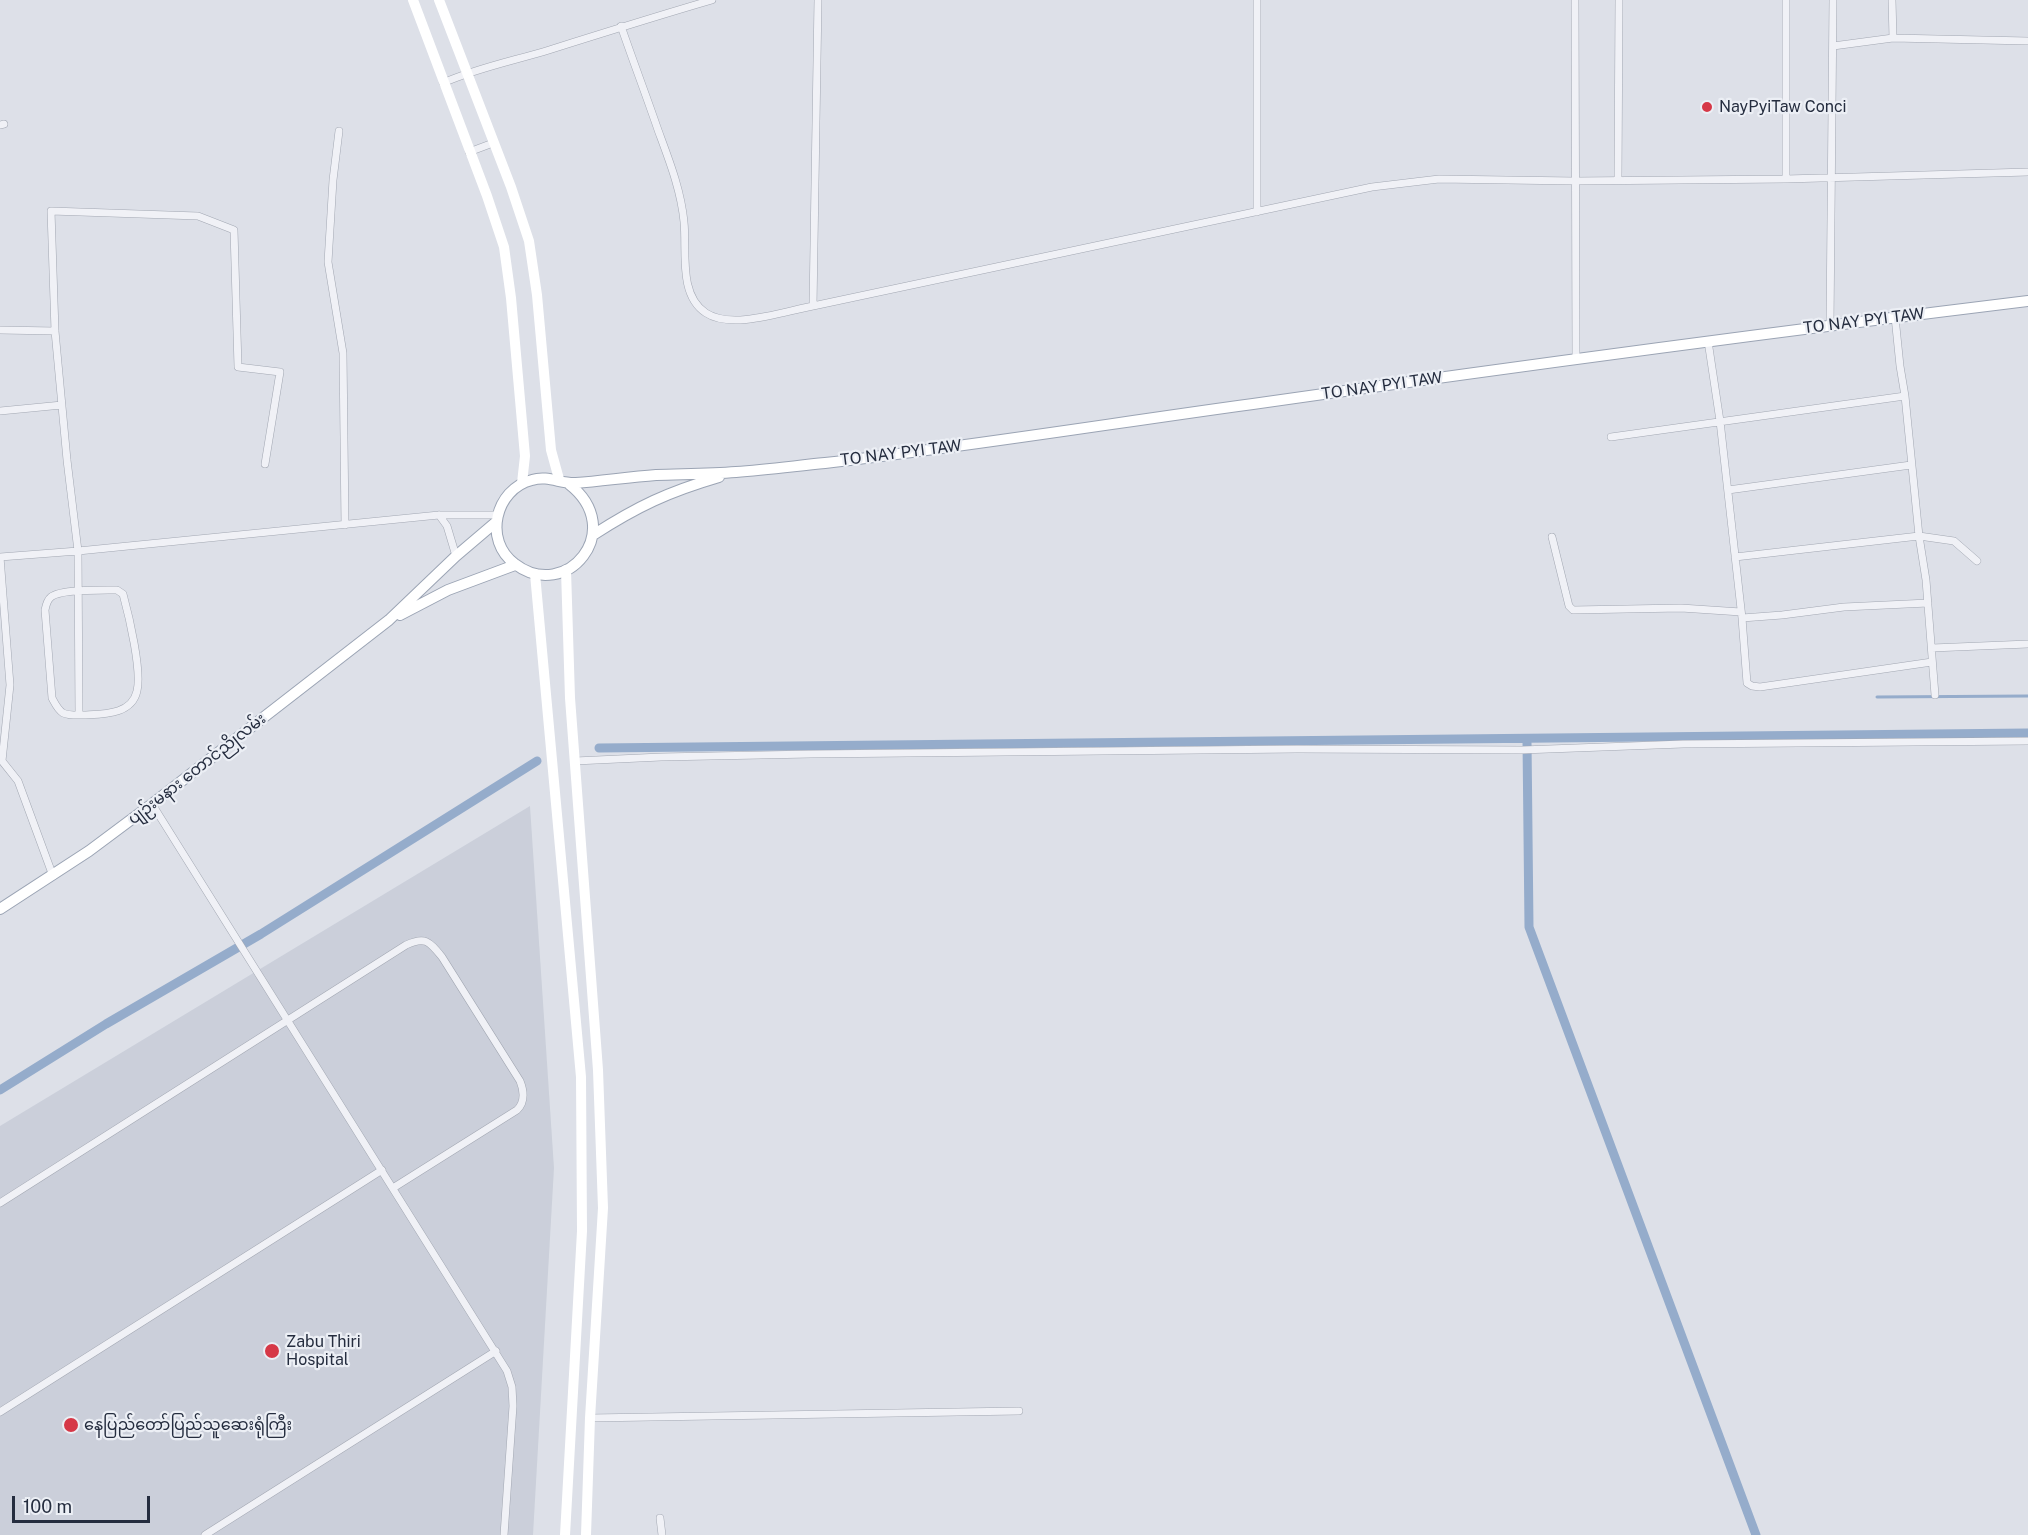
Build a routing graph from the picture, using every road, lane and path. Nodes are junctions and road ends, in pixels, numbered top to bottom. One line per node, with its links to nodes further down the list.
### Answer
1 (413, 0): 16 (main road)
2 (439, 0): 15 (main road)
3 (712, 0): 11 (street)
4 (818, 0): 27 (street)
5 (1257, 0): 25 (street)
6 (1575, 0): 24 (street)
7 (1619, 0): 23 (street)
8 (1785, 0): 22 (street)
9 (1833, 0): 14 (street)
10 (1892, 0): 12 (street)
11 (621, 26): 15 (street); 27 (street)
12 (1893, 38): 13 (street); 14 (street)
13 (2028, 42)
14 (1833, 46): 21 (street)
15 (468, 72): 16 (street); 18 (main road)
16 (443, 83): 19 (main road)
17 (339, 130): 47 (street)
18 (493, 143): 19 (street); 42 (main road)
19 (469, 152): 43 (main road)
20 (2028, 172): 21 (street)
21 (1832, 178): 22 (street); 29 (street)
22 (1786, 179): 23 (street)
23 (1618, 180): 24 (street)
24 (1575, 181): 25 (street); 33 (street)
25 (1257, 212): 27 (street)
26 (2028, 301): 28 (main road, TO NAY PYI TAW)
27 (813, 306)
28 (1895, 317): 29 (main road, TO NAY PYI TAW); 34 (street)
29 (1830, 325): 32 (main road, TO NAY PYI TAW)
30 (0, 330): 31 (street)
31 (55, 331): 35 (street); 39 (street)
32 (1708, 341): 33 (main road, TO NAY PYI TAW); 37 (street)
33 (1576, 358): 41 (main road, TO NAY PYI TAW)
34 (1905, 396): 37 (street); 40 (street)
35 (62, 405): 36 (street); 51 (street)
36 (0, 411)
37 (1720, 420): 38 (street); 44 (street)
38 (1611, 437)
39 (265, 464)
40 (1911, 465): 44 (street); 49 (street)
41 (737, 472): 42 (main road); 48 (main road)
42 (564, 482): 43 (main road); 48 (main road)
43 (522, 483): 46 (main road)
44 (1728, 490): 54 (street)
45 (439, 514): 46 (street); 47 (street); 52 (street)
46 (497, 518): 52 (main road); 56 (main road)
47 (345, 525): 51 (street)
48 (593, 536): 57 (main road)
49 (1919, 536): 54 (street); 55 (street); 60 (street)
50 (1552, 537): 61 (street)
51 (78, 551): 53 (street); 59 (street)
52 (456, 556): 62 (main road)
53 (0, 557): 63 (street)
54 (1735, 557): 61 (street)
55 (1977, 561)
56 (515, 565): 58 (main road); 62 (main road)
57 (566, 570): 58 (main road); 71 (main road)
58 (535, 574): 86 (main road)
59 (79, 592): 68 (street); 68 (street); 68 (street)
60 (1928, 603): 61 (street); 65 (street)
61 (1741, 615): 66 (street)
62 (389, 620): 72 (main road, ပျဉ်းမနား တောင်ညိုလမ်း)
63 (4, 636): 70 (street)
64 (2028, 644): 65 (street)
65 (1932, 648): 66 (street)
66 (1932, 662): 67 (street)
67 (1935, 695)
68 (80, 715)
69 (2028, 741): 71 (street)
70 (1, 761): 73 (street)
71 (575, 761): 82 (main road)
72 (152, 804): 73 (main road, ပျဉ်းမနား တောင်ညိုလမ်း); 75 (street)
73 (53, 876): 74 (main road, ပျဉ်းမနား တောင်ညိုလမ်း)
74 (0, 909)
75 (287, 1022): 76 (street); 77 (street); 78 (street)
76 (382, 1170): 77 (street); 81 (street)
77 (393, 1188): 79 (street)
78 (0, 1203)
79 (496, 1351): 84 (street); 85 (street)
80 (1019, 1411): 82 (street)
81 (0, 1412)
82 (590, 1418): 87 (main road)
83 (660, 1518): 88 (street)
84 (205, 1535)
85 (504, 1535)
86 (565, 1535)
87 (586, 1535)
88 (662, 1535)

